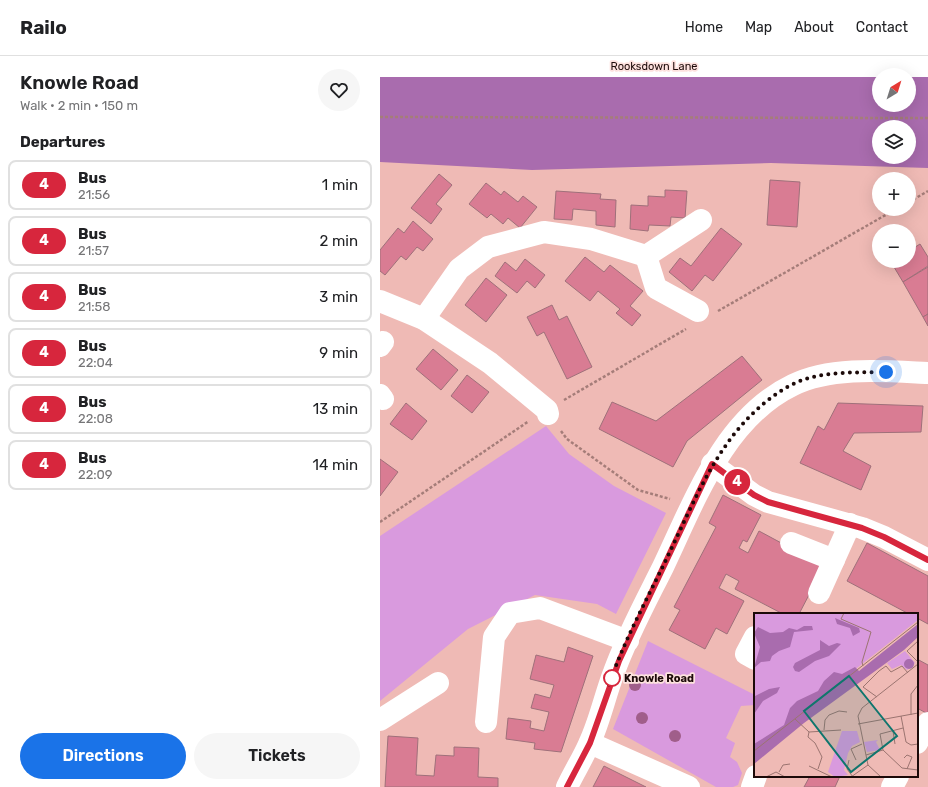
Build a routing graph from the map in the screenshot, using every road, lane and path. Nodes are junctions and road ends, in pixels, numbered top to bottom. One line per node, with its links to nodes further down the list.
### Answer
1 (380, 66): 2 (street, Rooksdown Lane)
2 (928, 66)
3 (380, 117): 4 (path)
4 (928, 118)
5 (928, 191): 6 (path)
6 (916, 198)
7 (883, 216): 11 (path)
8 (701, 220): 9 (street)
9 (646, 256): 11 (street); 12 (street)
10 (380, 301): 12 (street)
11 (701, 317): 14 (path)
12 (424, 319): 14 (street)
13 (928, 373): 15 (street)
14 (546, 412): 16 (path); 17 (path)
15 (712, 464): 18 (street); 24 (street)
16 (673, 500)
17 (380, 522)
18 (850, 524): 20 (street); 21 (street)
19 (791, 543): 20 (street)
20 (834, 560): 22 (street)
21 (928, 560)
22 (819, 593)
23 (754, 639): 25 (street)
24 (628, 641): 30 (street); 33 (street)
25 (754, 658)
26 (438, 683): 28 (street)
27 (918, 715): 29 (street)
28 (380, 720)
29 (928, 720)
30 (486, 722)
31 (928, 723): 32 (street)
32 (918, 741)
33 (590, 743): 36 (street); 37 (street)
34 (756, 777): 38 (street)
35 (897, 777): 39 (street)
36 (567, 787)
37 (689, 787)
38 (752, 787)
39 (892, 787)

